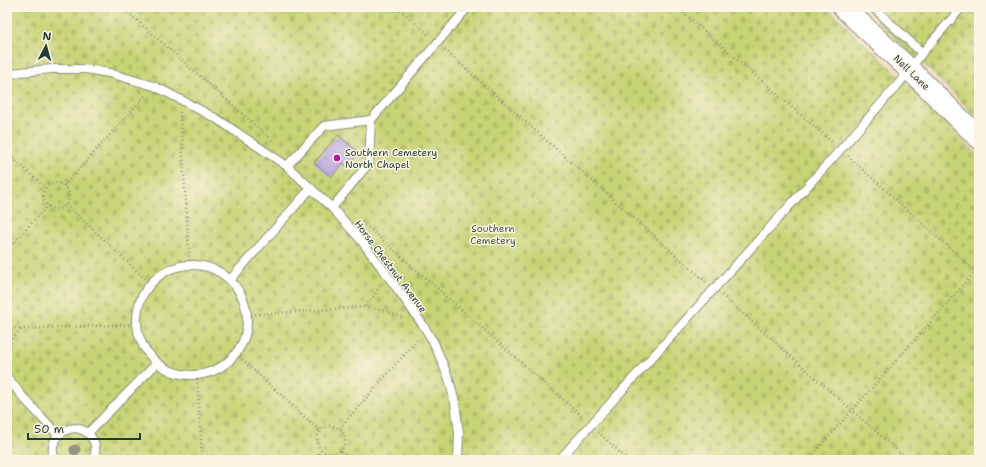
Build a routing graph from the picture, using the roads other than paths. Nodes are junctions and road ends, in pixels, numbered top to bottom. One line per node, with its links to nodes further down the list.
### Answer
1 (468, 7): 8 (lane)
2 (843, 7): 6 (street, Nell Lane)
3 (873, 7): 5 (lane)
4 (962, 7): 5 (lane)
5 (922, 54): 6 (lane)
6 (910, 70): 9 (street, Nell Lane); 21 (lane)
7 (7, 75): 10 (lane, Horse Chestnut Avenue)
8 (371, 120): 10 (lane); 12 (lane)
9 (979, 138)
10 (287, 166): 11 (lane, Horse Chestnut Avenue)
11 (311, 188): 12 (lane, Horse Chestnut Avenue); 13 (lane)
12 (332, 208): 20 (lane, Horse Chestnut Avenue)
13 (230, 280): 14 (lane); 14 (lane)
14 (157, 363): 16 (lane)
15 (7, 377): 17 (lane)
16 (88, 433): 17 (lane); 19 (lane)
17 (58, 434): 18 (lane)
18 (55, 460)
19 (93, 460)
20 (458, 460)
21 (559, 460)

